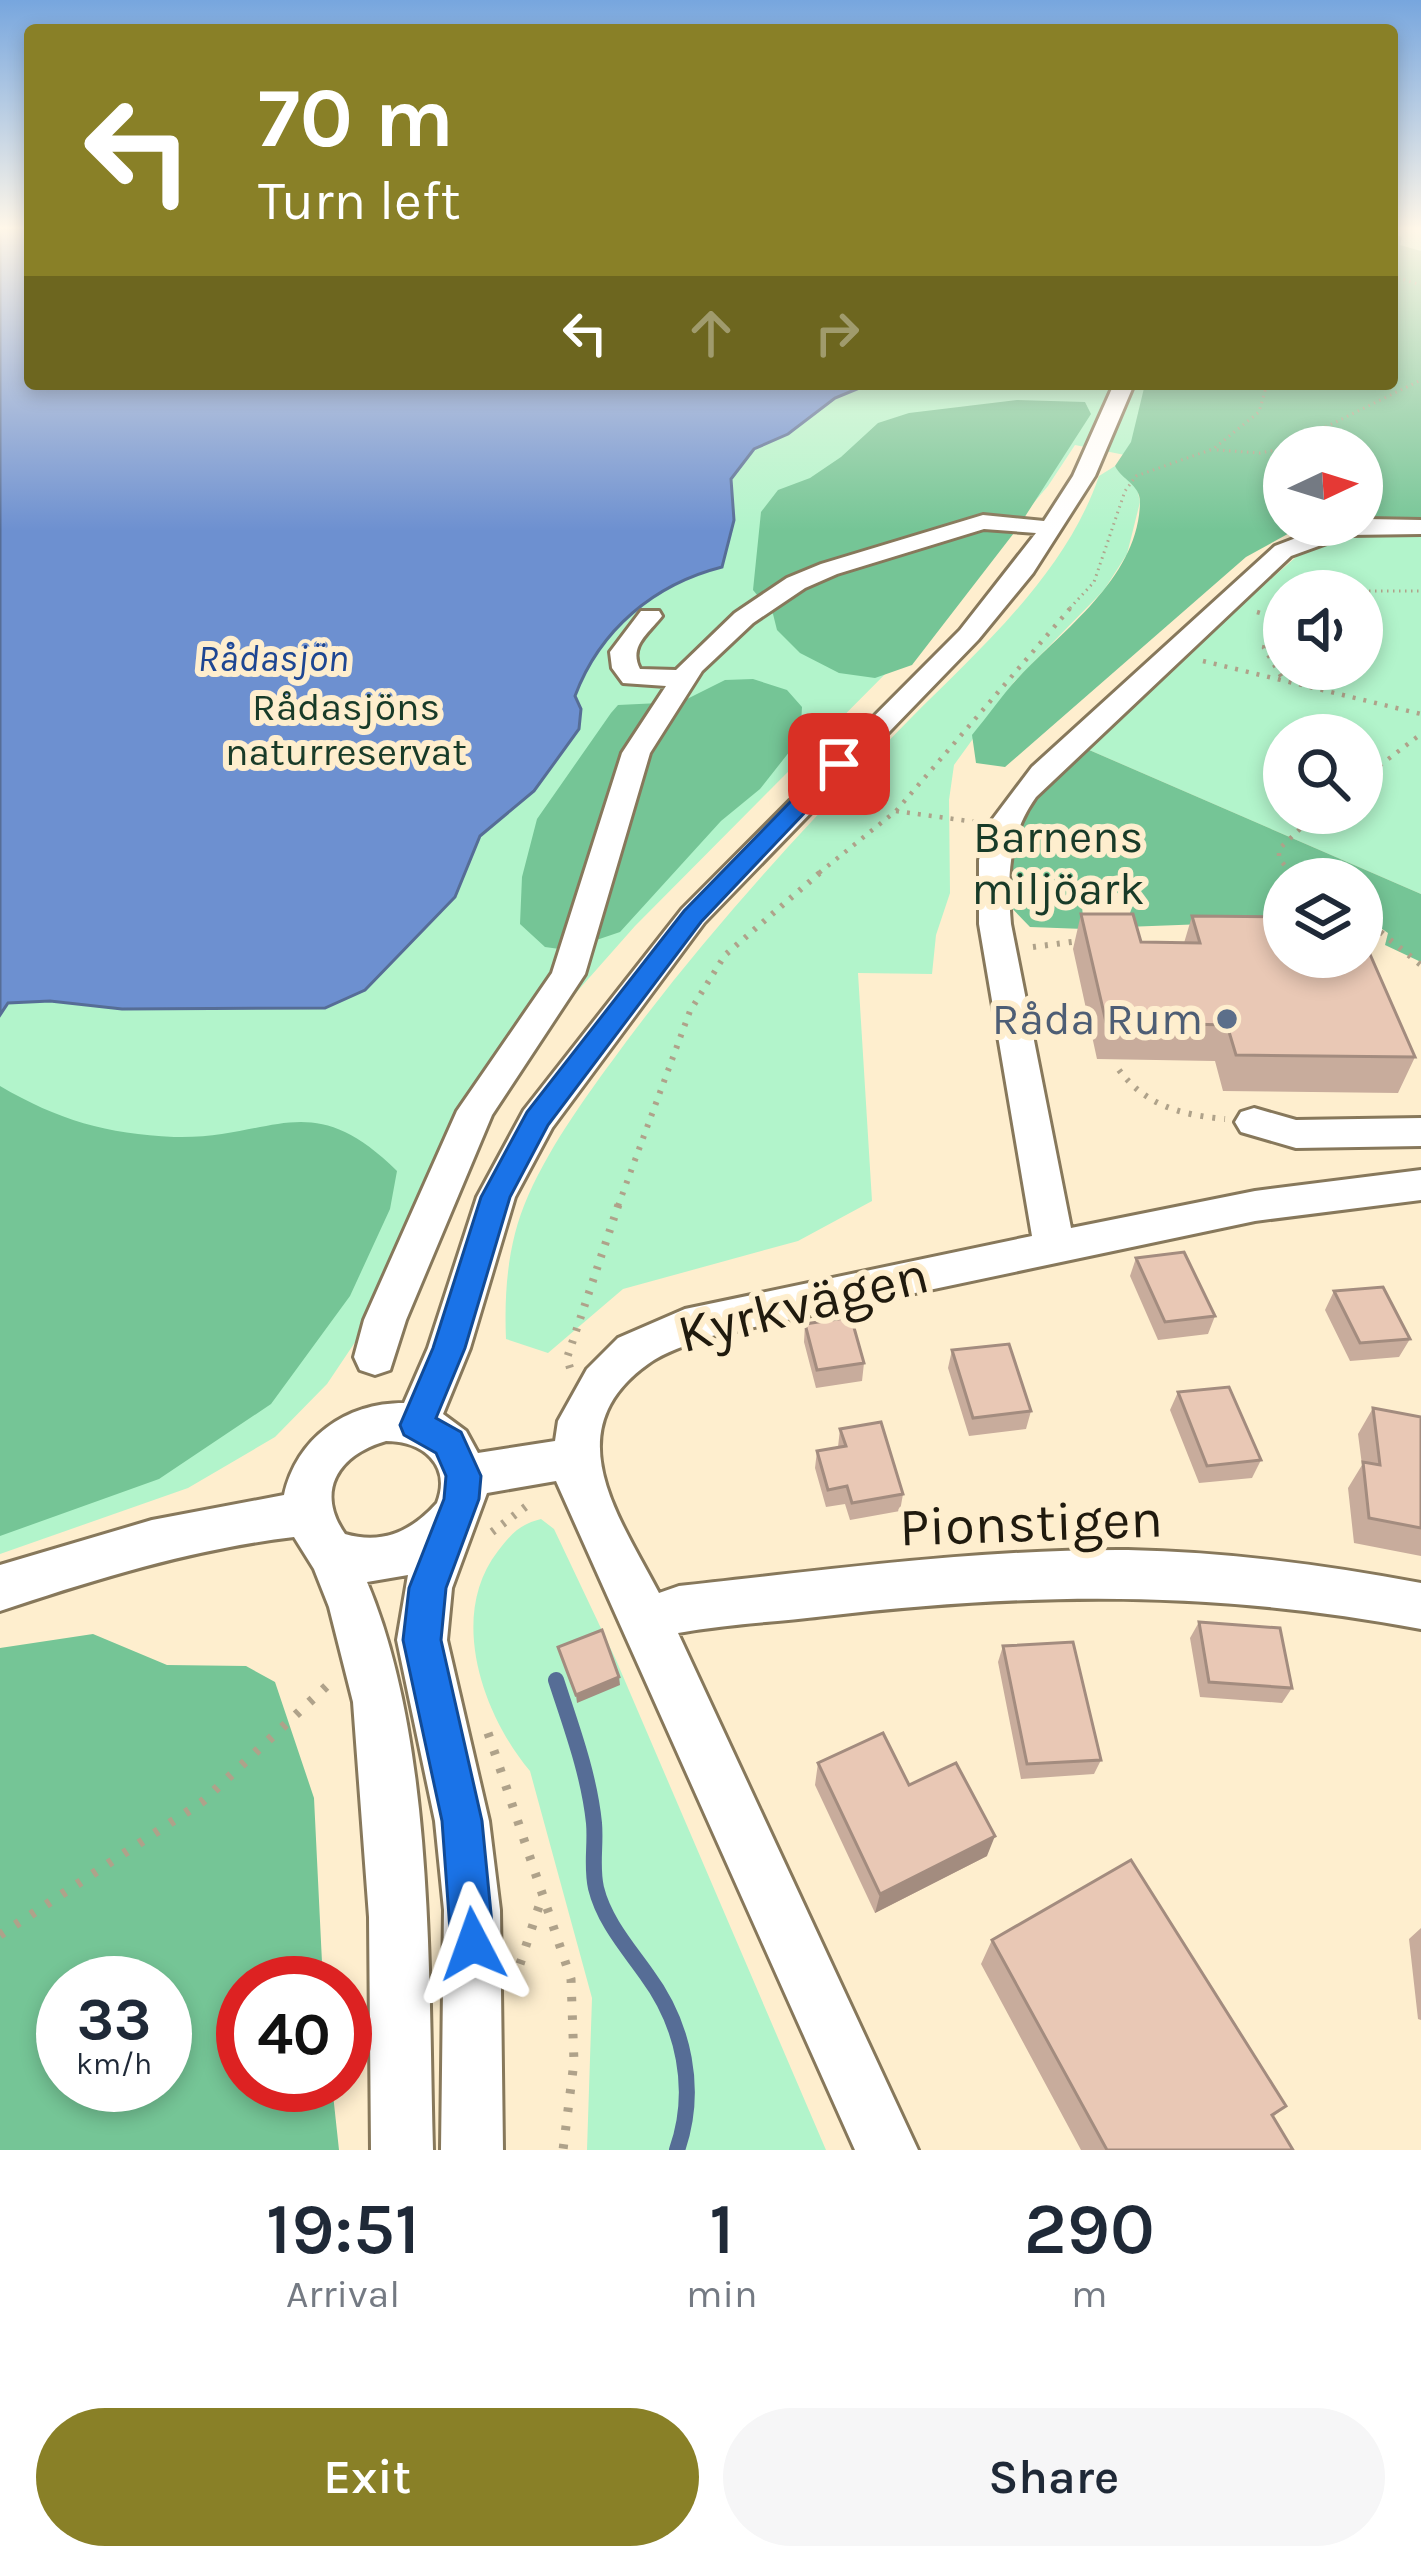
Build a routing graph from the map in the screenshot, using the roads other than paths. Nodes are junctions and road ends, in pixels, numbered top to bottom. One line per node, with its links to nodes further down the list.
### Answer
1 (1121, 390): 3 (street)
2 (1421, 527): 9 (street)
3 (1051, 528): 5 (street); 11 (street)
4 (650, 616): 5 (street)
5 (683, 678): 10 (street)
6 (1254, 1122): 7 (street)
7 (1421, 1132)
8 (1421, 1185): 9 (street, Kyrkvägen)
9 (1054, 1246): 12 (street, Kyrkvägen)
10 (375, 1357)
11 (416, 1425): 13 (street); 14 (street)
12 (554, 1460): 13 (street); 17 (street)
13 (465, 1514): 14 (street); 19 (street)
14 (318, 1533): 15 (street); 18 (street)
15 (0, 1588)
16 (1421, 1606): 17 (street, Pionstigen)
17 (648, 1622): 20 (street)
18 (402, 2150)
19 (472, 2150)
20 (887, 2150)

